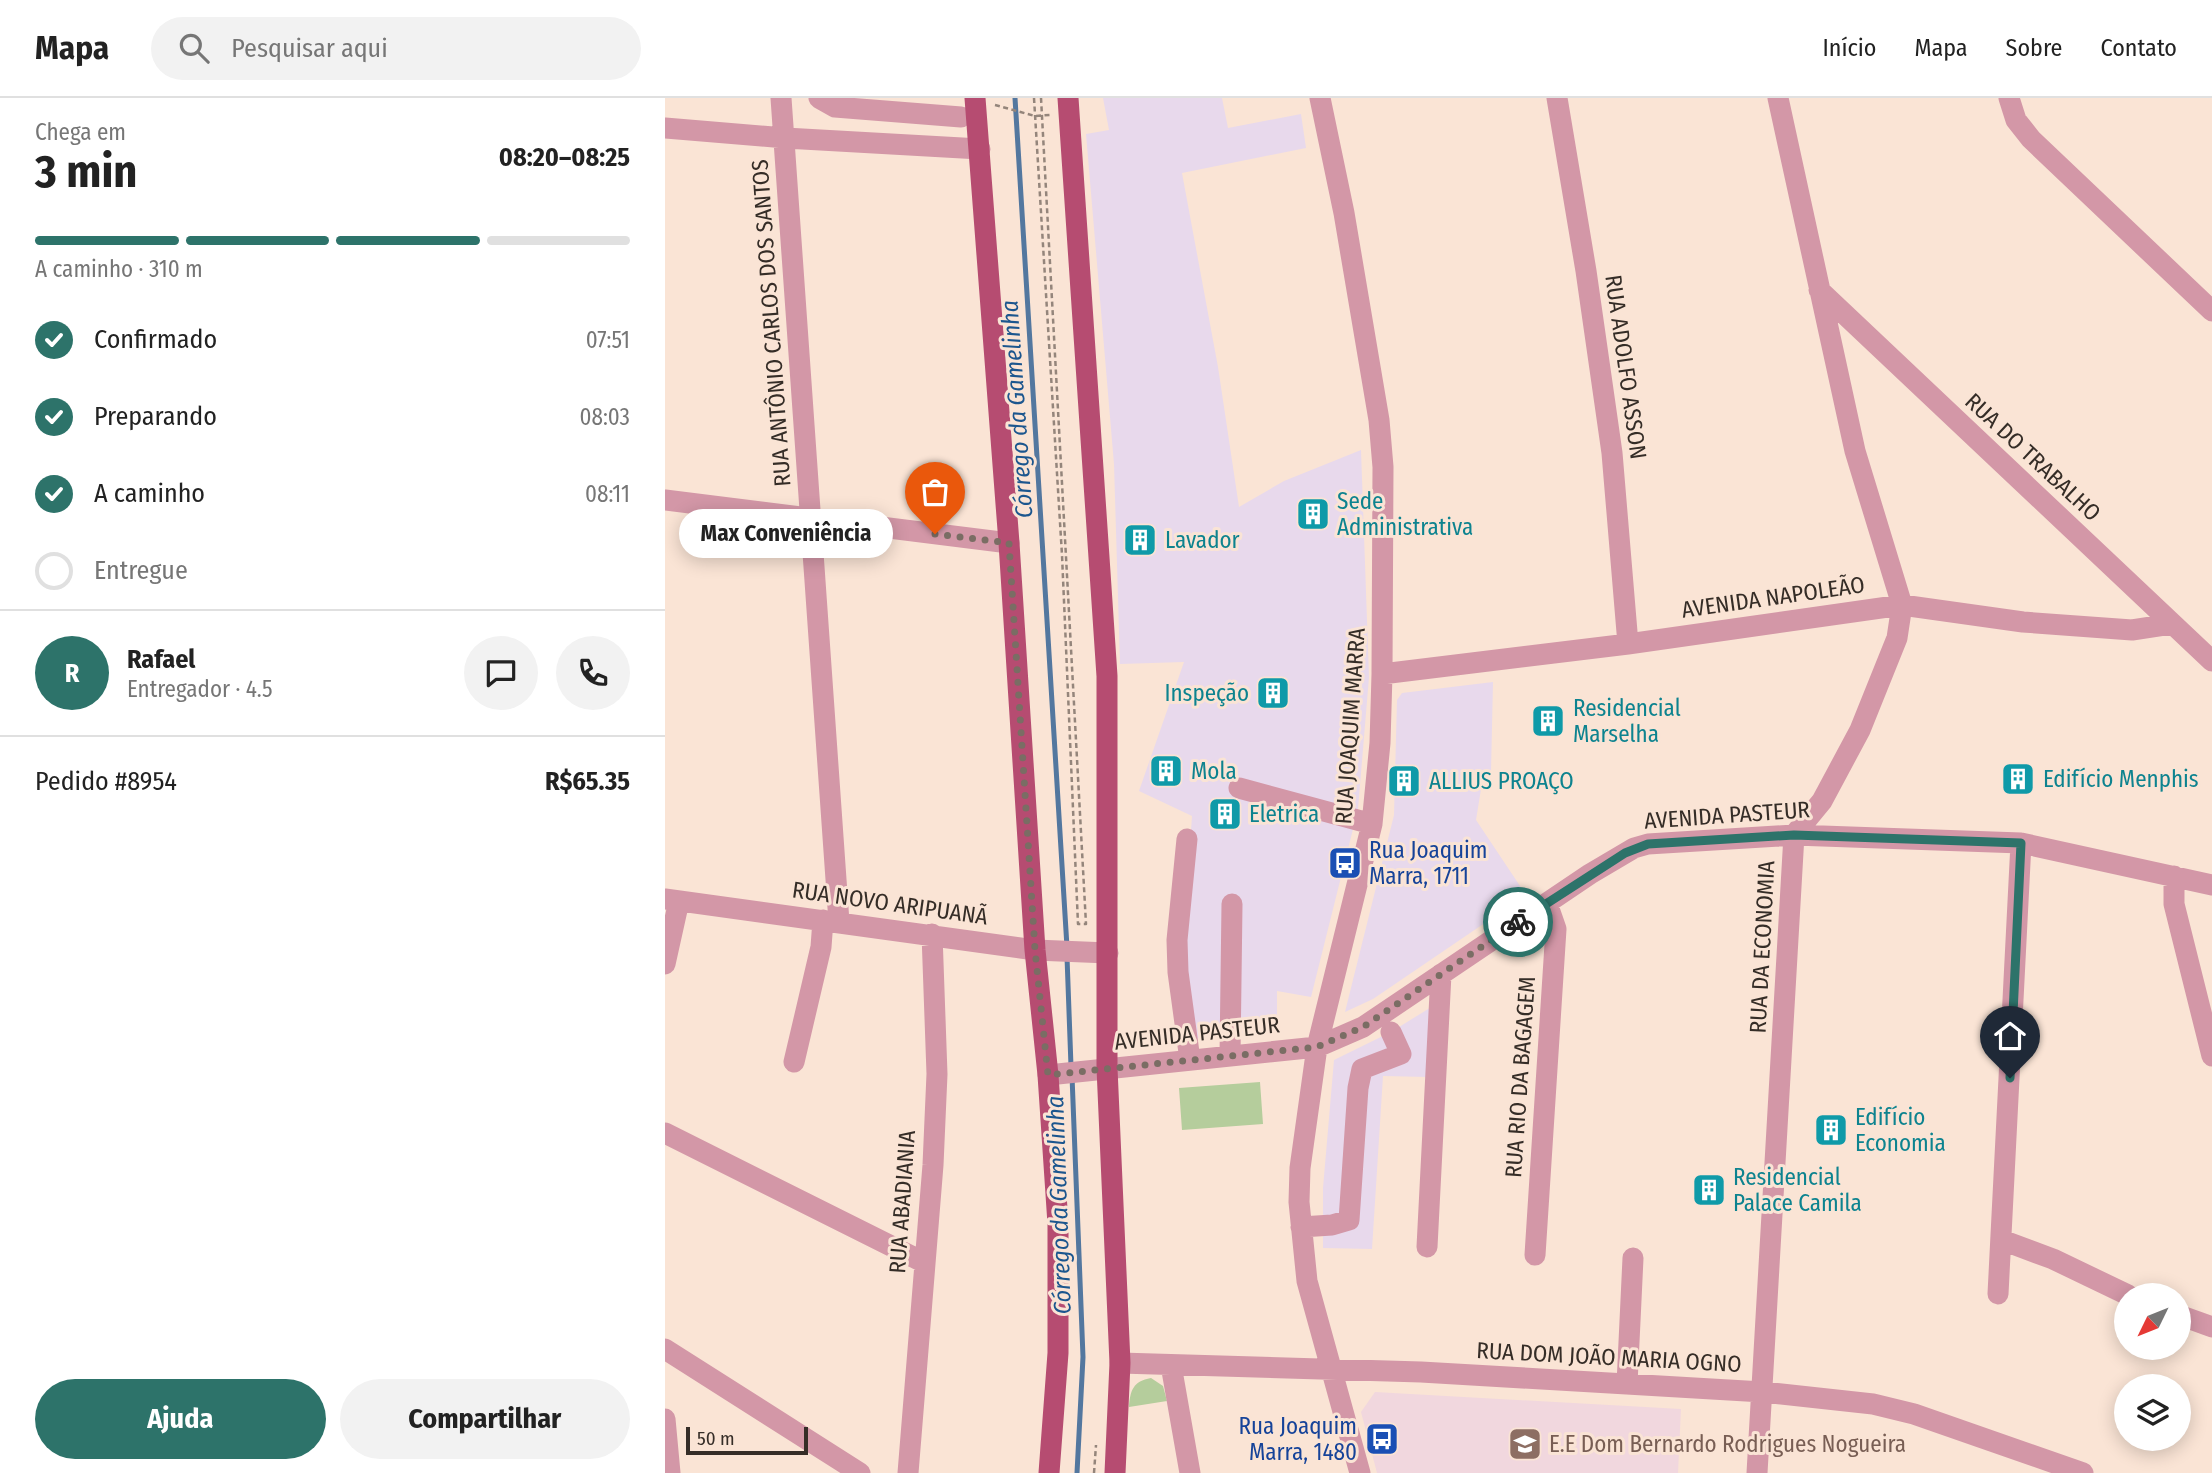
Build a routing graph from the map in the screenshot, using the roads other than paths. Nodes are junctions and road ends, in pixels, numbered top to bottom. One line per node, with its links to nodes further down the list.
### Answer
1 (781, 98): 11 (street, RUA ANTÔNIO CARLOS DOS SANTOS)
2 (819, 98): 9 (street)
3 (1320, 98): 22 (street, RUA JOAQUIM MARRA)
4 (1557, 98): 20 (street, RUA ADOLFO ASSON)
5 (1778, 98): 13 (street, RUA DA ECONOMIA)
6 (2009, 98): 14 (street)
7 (983, 101): 12 (main road)
8 (1060, 102): 36 (main road)
9 (948, 110)
10 (665, 128): 11 (street)
11 (785, 138): 12 (street); 16 (street, RUA ANTÔNIO CARLOS DOS SANTOS)
12 (980, 149): 17 (main road)
13 (1819, 290): 18 (street, RUA DA ECONOMIA); 19 (street, RUA DO TRABALHO)
14 (2212, 311)
15 (665, 500): 16 (street)
16 (811, 518): 17 (street); 33 (street, RUA ANTÔNIO CARLOS DOS SANTOS)
17 (1009, 543): 35 (main road)
18 (1902, 605): 19 (street, AVENIDA NAPOLEÃO); 20 (street, AVENIDA NAPOLEÃO); 25 (street, RUA DA ECONOMIA)
19 (2171, 624): 21 (street, RUA DO TRABALHO)
20 (1628, 644): 22 (street, AVENIDA NAPOLEÃO)
21 (2212, 661)
22 (1382, 674): 24 (street, RUA JOAQUIM MARRA)
23 (1239, 789): 24 (street)
24 (1372, 824): 40 (street, RUA JOAQUIM MARRA)
25 (1794, 835): 27 (street, AVENIDA PASTEUR); 31 (street, AVENIDA PASTEUR); 63 (street, RUA DA ECONOMIA)
26 (1187, 839): 43 (street)
27 (2021, 843): 28 (street, AVENIDA PASTEUR); 49 (street)
28 (2174, 876): 29 (street, AVENIDA PASTEUR); 42 (street)
29 (2212, 885)
30 (672, 900): 33 (street, RUA NOVO ARIPUANÃ); 37 (street)
31 (1547, 903): 38 (street, AVENIDA PASTEUR); 51 (street, RUA RIO DA BAGAGEM)
32 (1232, 904): 41 (street)
33 (831, 921): 34 (street, RUA NOVO ARIPUANÃ); 44 (street, RUA ANTÔNIO CARLOS DOS SANTOS)
34 (932, 934): 35 (street, RUA NOVO ARIPUANÃ); 53 (street, RUA ABADIANIA)
35 (1035, 950): 36 (street, RUA NOVO ARIPUANÃ); 46 (main road)
36 (1108, 953): 45 (main road)
37 (665, 964)
38 (1441, 974): 40 (street, AVENIDA PASTEUR); 50 (street)
39 (1391, 1032): 48 (street)
40 (1317, 1047): 41 (street, AVENIDA PASTEUR); 48 (street, RUA JOAQUIM MARRA)
41 (1230, 1056): 43 (street, AVENIDA PASTEUR)
42 (2212, 1056)
43 (1190, 1060): 45 (street, AVENIDA PASTEUR)
44 (795, 1062)
45 (1107, 1068): 46 (street, AVENIDA PASTEUR); 59 (main road)
46 (1054, 1075): 68 (main road)
47 (665, 1133): 53 (street)
48 (1301, 1227): 61 (street, RUA JOAQUIM MARRA)
49 (2002, 1240): 54 (street); 55 (street)
50 (1427, 1247)
51 (1535, 1255)
52 (1633, 1258): 62 (street)
53 (925, 1263): 67 (street, RUA ABADIANIA)
54 (2114, 1288)
55 (1998, 1294)
56 (2191, 1319): 57 (street)
57 (2212, 1327)
58 (665, 1349): 66 (street)
59 (1120, 1363): 60 (street, RUA DOM JOÃO MARIA OGNO); 69 (main road)
60 (1171, 1365): 61 (street, RUA DOM JOÃO MARIA OGNO); 70 (street)
61 (1333, 1370): 62 (street, RUA DOM JOÃO MARIA OGNO); 71 (street, RUA JOAQUIM MARRA)
62 (1627, 1384): 63 (street, RUA DOM JOÃO MARIA OGNO)
63 (1763, 1392): 72 (street, RUA DA ECONOMIA); 73 (street, RUA DOM JOÃO MARIA OGNO)
64 (665, 1419): 65 (street)
65 (670, 1473)
66 (860, 1473)
67 (908, 1473)
68 (1049, 1473)
69 (1115, 1473)
70 (1190, 1473)
71 (1360, 1473)
72 (1757, 1473)
73 (2083, 1473)

